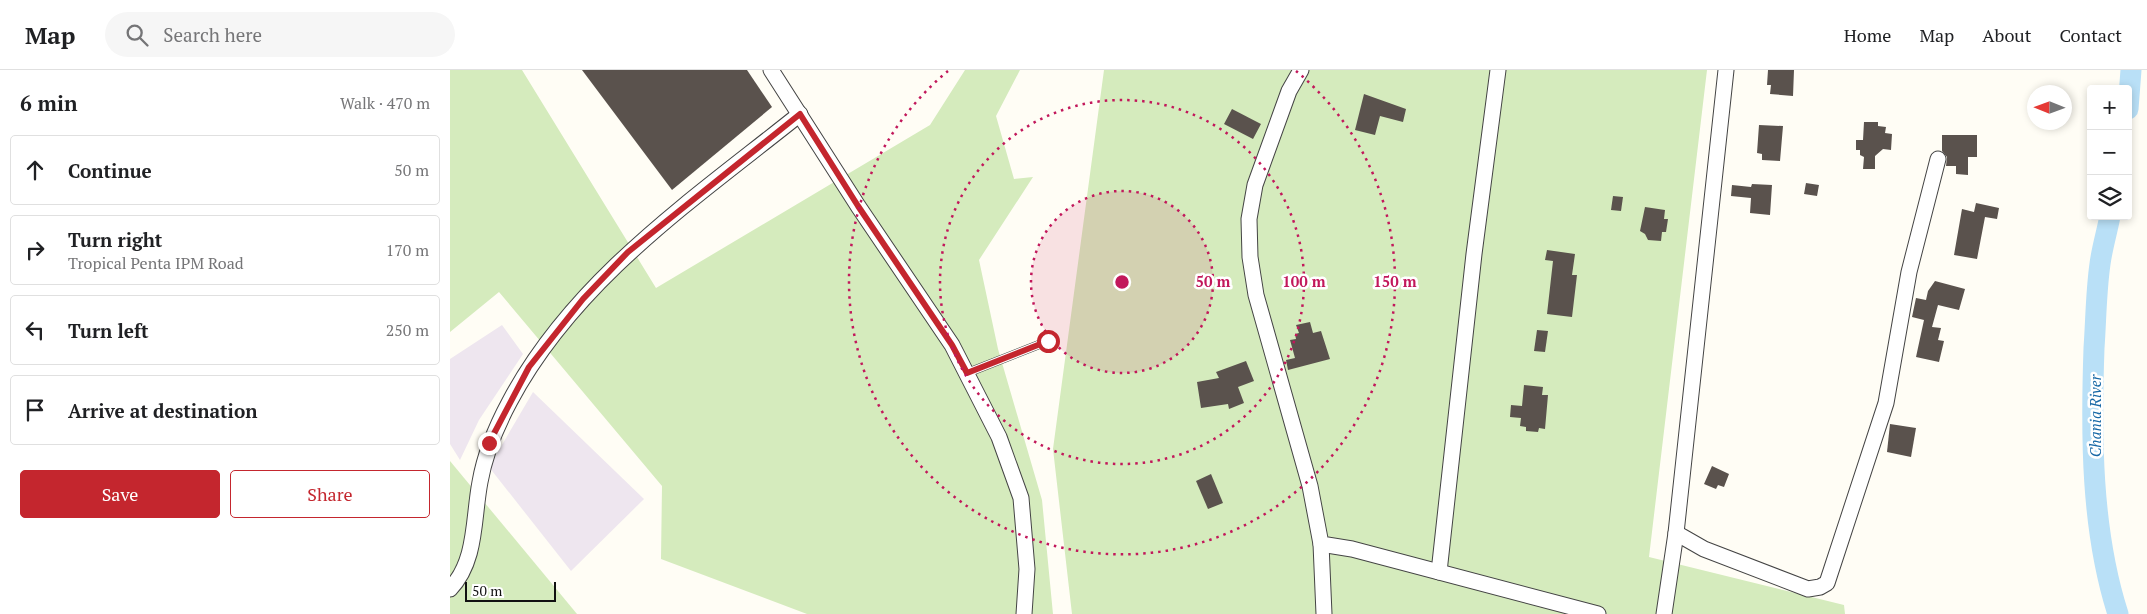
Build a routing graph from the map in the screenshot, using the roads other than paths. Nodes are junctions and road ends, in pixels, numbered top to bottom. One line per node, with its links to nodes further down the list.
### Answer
1 (771, 70): 5 (street)
2 (1301, 70): 10 (street)
3 (1498, 70): 11 (street)
4 (1726, 70): 9 (street)
5 (800, 114): 8 (street); 12 (street)
6 (1938, 159): 9 (street)
7 (1048, 341): 8 (lane)
8 (967, 373): 13 (street)
9 (1676, 533): 16 (street)
10 (1321, 544): 11 (street); 14 (street)
11 (1439, 572): 15 (street)
12 (450, 589)
13 (1024, 614)
14 (1324, 614)
15 (1598, 614)
16 (1664, 614)

